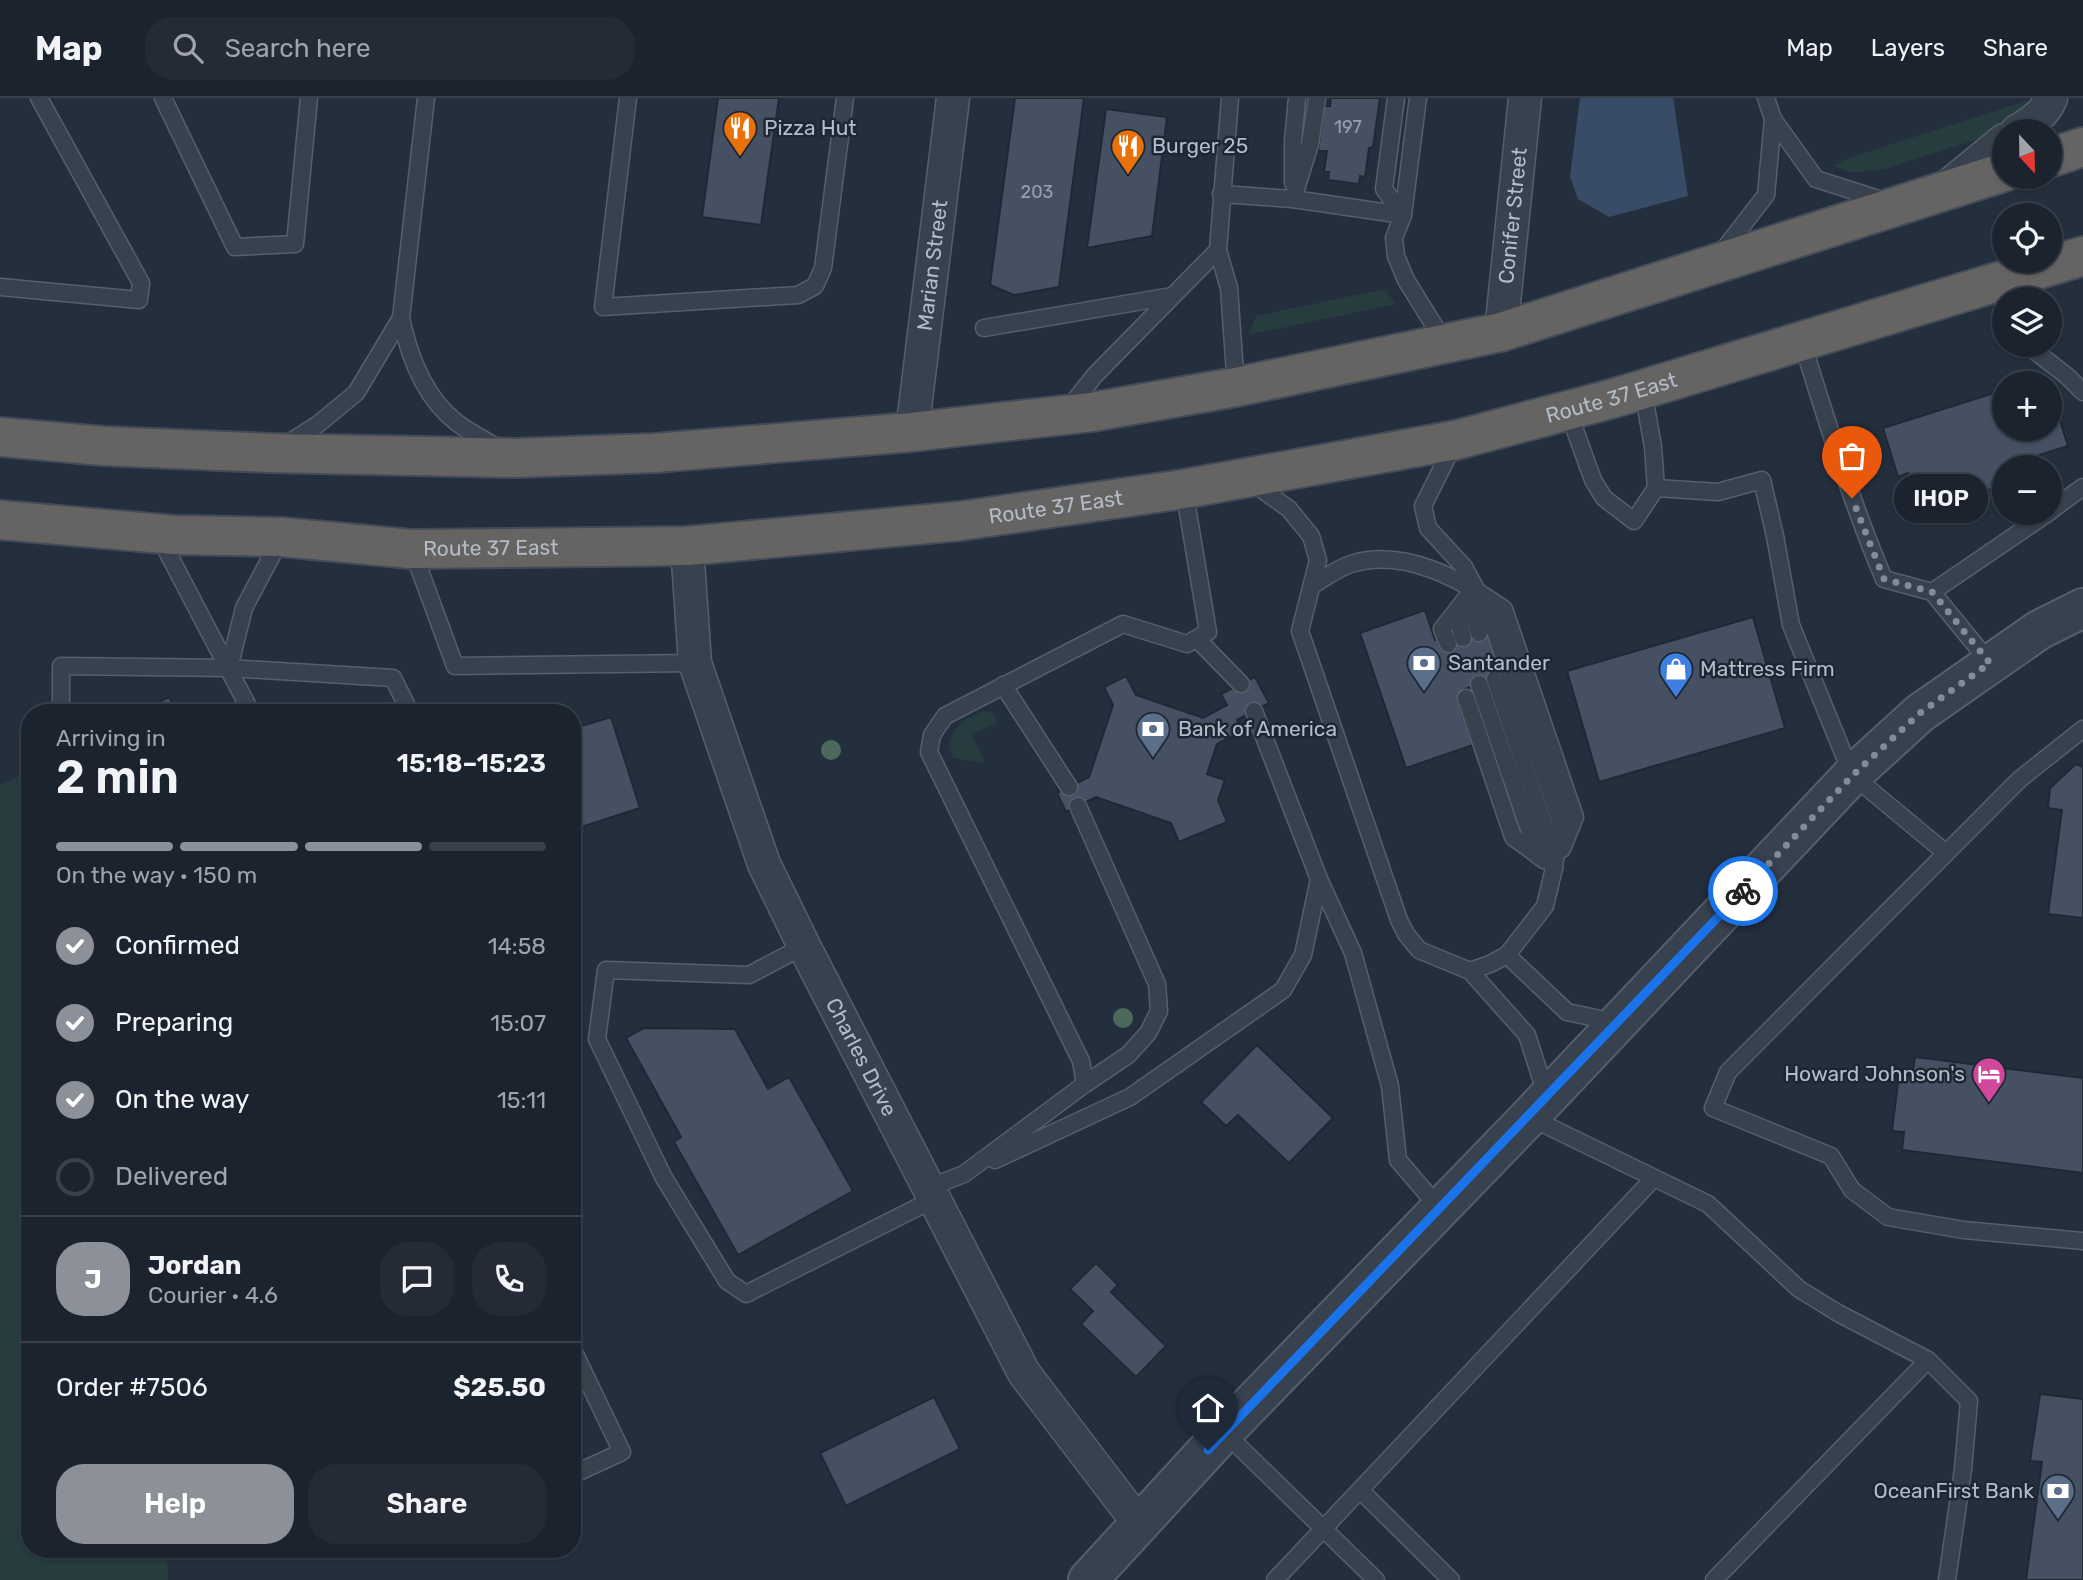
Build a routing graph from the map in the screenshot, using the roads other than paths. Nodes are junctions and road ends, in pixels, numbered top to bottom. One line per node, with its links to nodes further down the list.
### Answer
1 (39, 98): 30 (lane)
2 (163, 98): 3 (lane)
3 (309, 98)
4 (426, 98): 34 (lane)
5 (628, 98): 6 (lane)
6 (845, 98)
7 (953, 98): 45 (street, Marian Street)
8 (1230, 98): 23 (lane)
9 (1297, 98): 24 (lane)
10 (1317, 98): 24 (lane)
11 (1396, 98): 26 (lane)
12 (1418, 98): 26 (lane)
13 (1525, 98): 36 (street, Conifer Street)
14 (1766, 98): 16 (lane)
15 (2051, 98): 17 (street)
16 (1773, 119): 25 (lane); 29 (lane)
17 (2036, 119)
18 (2083, 147): 20 (highway)
19 (1992, 150): 22 (street)
20 (2062, 154)
21 (1992, 176): 22 (highway)
22 (1939, 193): 25 (highway)
23 (1221, 194): 24 (lane); 27 (lane)
24 (1293, 199): 26 (lane)
25 (1897, 204): 29 (highway)
26 (1403, 215): 38 (lane)
27 (1218, 250): 33 (lane); 40 (lane)
28 (2083, 256): 31 (highway, Route 37 East)
29 (1714, 262): 36 (highway)
30 (0, 286)
31 (2010, 287)
32 (1992, 293): 37 (highway, Route 37 East)
33 (1172, 296): 35 (lane); 44 (lane)
34 (401, 318): 48 (lane); 49 (lane)
35 (984, 328)
36 (1501, 332): 38 (highway)
37 (1802, 342): 41 (highway, Route 37 East); 63 (lane)
38 (1446, 345): 40 (highway)
39 (2042, 357): 42 (lane)
40 (1236, 387): 44 (highway)
41 (1643, 390): 43 (highway, Route 37 East); 52 (lane)
42 (2083, 392)
43 (1568, 411): 47 (highway, Route 37 East); 52 (lane)
44 (1063, 415): 45 (highway)
45 (912, 432): 49 (highway)
46 (0, 437): 48 (highway)
47 (1456, 440): 50 (highway, Route 37 East); 62 (lane)
48 (271, 453): 49 (highway)
49 (516, 458)
50 (1245, 478): 53 (highway, Route 37 East); 61 (lane)
51 (2083, 487): 54 (lane)
52 (1656, 488): 78 (lane)
53 (1184, 489): 59 (highway, Route 37 East); 65 (lane)
54 (2062, 502)
55 (0, 520): 57 (highway, Route 37 East)
56 (2030, 525): 63 (lane)
57 (158, 533): 58 (highway, Route 37 East); 68 (lane)
58 (281, 537): 60 (highway, Route 37 East); 68 (lane)
59 (687, 546): 60 (highway, Route 37 East); 66 (street, Charles Drive)
60 (411, 549): 66 (lane)
61 (1313, 585): 62 (lane); 86 (lane)
62 (1474, 588): 62 (lane); 82 (lane)
63 (1932, 592): 67 (lane)
64 (2083, 608): 67 (street)
65 (1198, 640): 70 (lane); 71 (lane)
66 (695, 663): 84 (street, Charles Drive)
67 (1990, 663): 78 (street)
68 (229, 668): 73 (lane); 74 (lane); 75 (lane)
69 (1487, 681): 82 (lane)
70 (1241, 684)
71 (1003, 685): 79 (lane); 88 (lane)
72 (1466, 698): 82 (lane)
73 (61, 704)
74 (247, 704)
75 (406, 704)
76 (1254, 711): 83 (lane)
77 (2083, 729): 81 (lane)
78 (1853, 775): 81 (lane); 87 (street)
79 (1069, 787)
80 (1078, 806): 88 (lane)
81 (1946, 853): 94 (lane)
82 (1554, 867): 85 (lane)
83 (1319, 879): 90 (lane); 93 (lane)
84 (804, 946): 92 (street, Charles Drive); 92 (lane)
85 (1507, 955): 86 (lane); 87 (lane)
86 (1470, 971): 89 (lane)
87 (1618, 1023): 89 (street)
88 (1085, 1084): 90 (lane)
89 (1538, 1107): 91 (lane); 93 (street)
90 (964, 1174): 92 (lane)
91 (1653, 1179): 95 (lane); 99 (lane)
92 (931, 1194): 100 (street, Charles Drive)
93 (1440, 1209): 97 (street)
94 (2083, 1241)
95 (1928, 1360): 106 (lane); 107 (lane)
96 (581, 1368): 98 (lane)
97 (1224, 1432): 100 (street); 101 (lane)
98 (581, 1471)
99 (1360, 1490): 101 (lane); 105 (lane)
100 (1140, 1525): 102 (street)
101 (1323, 1528): 103 (lane); 104 (lane)
102 (1088, 1580)
103 (1275, 1580)
104 (1376, 1580)
105 (1451, 1580)
106 (1714, 1580)
107 (1947, 1580)

